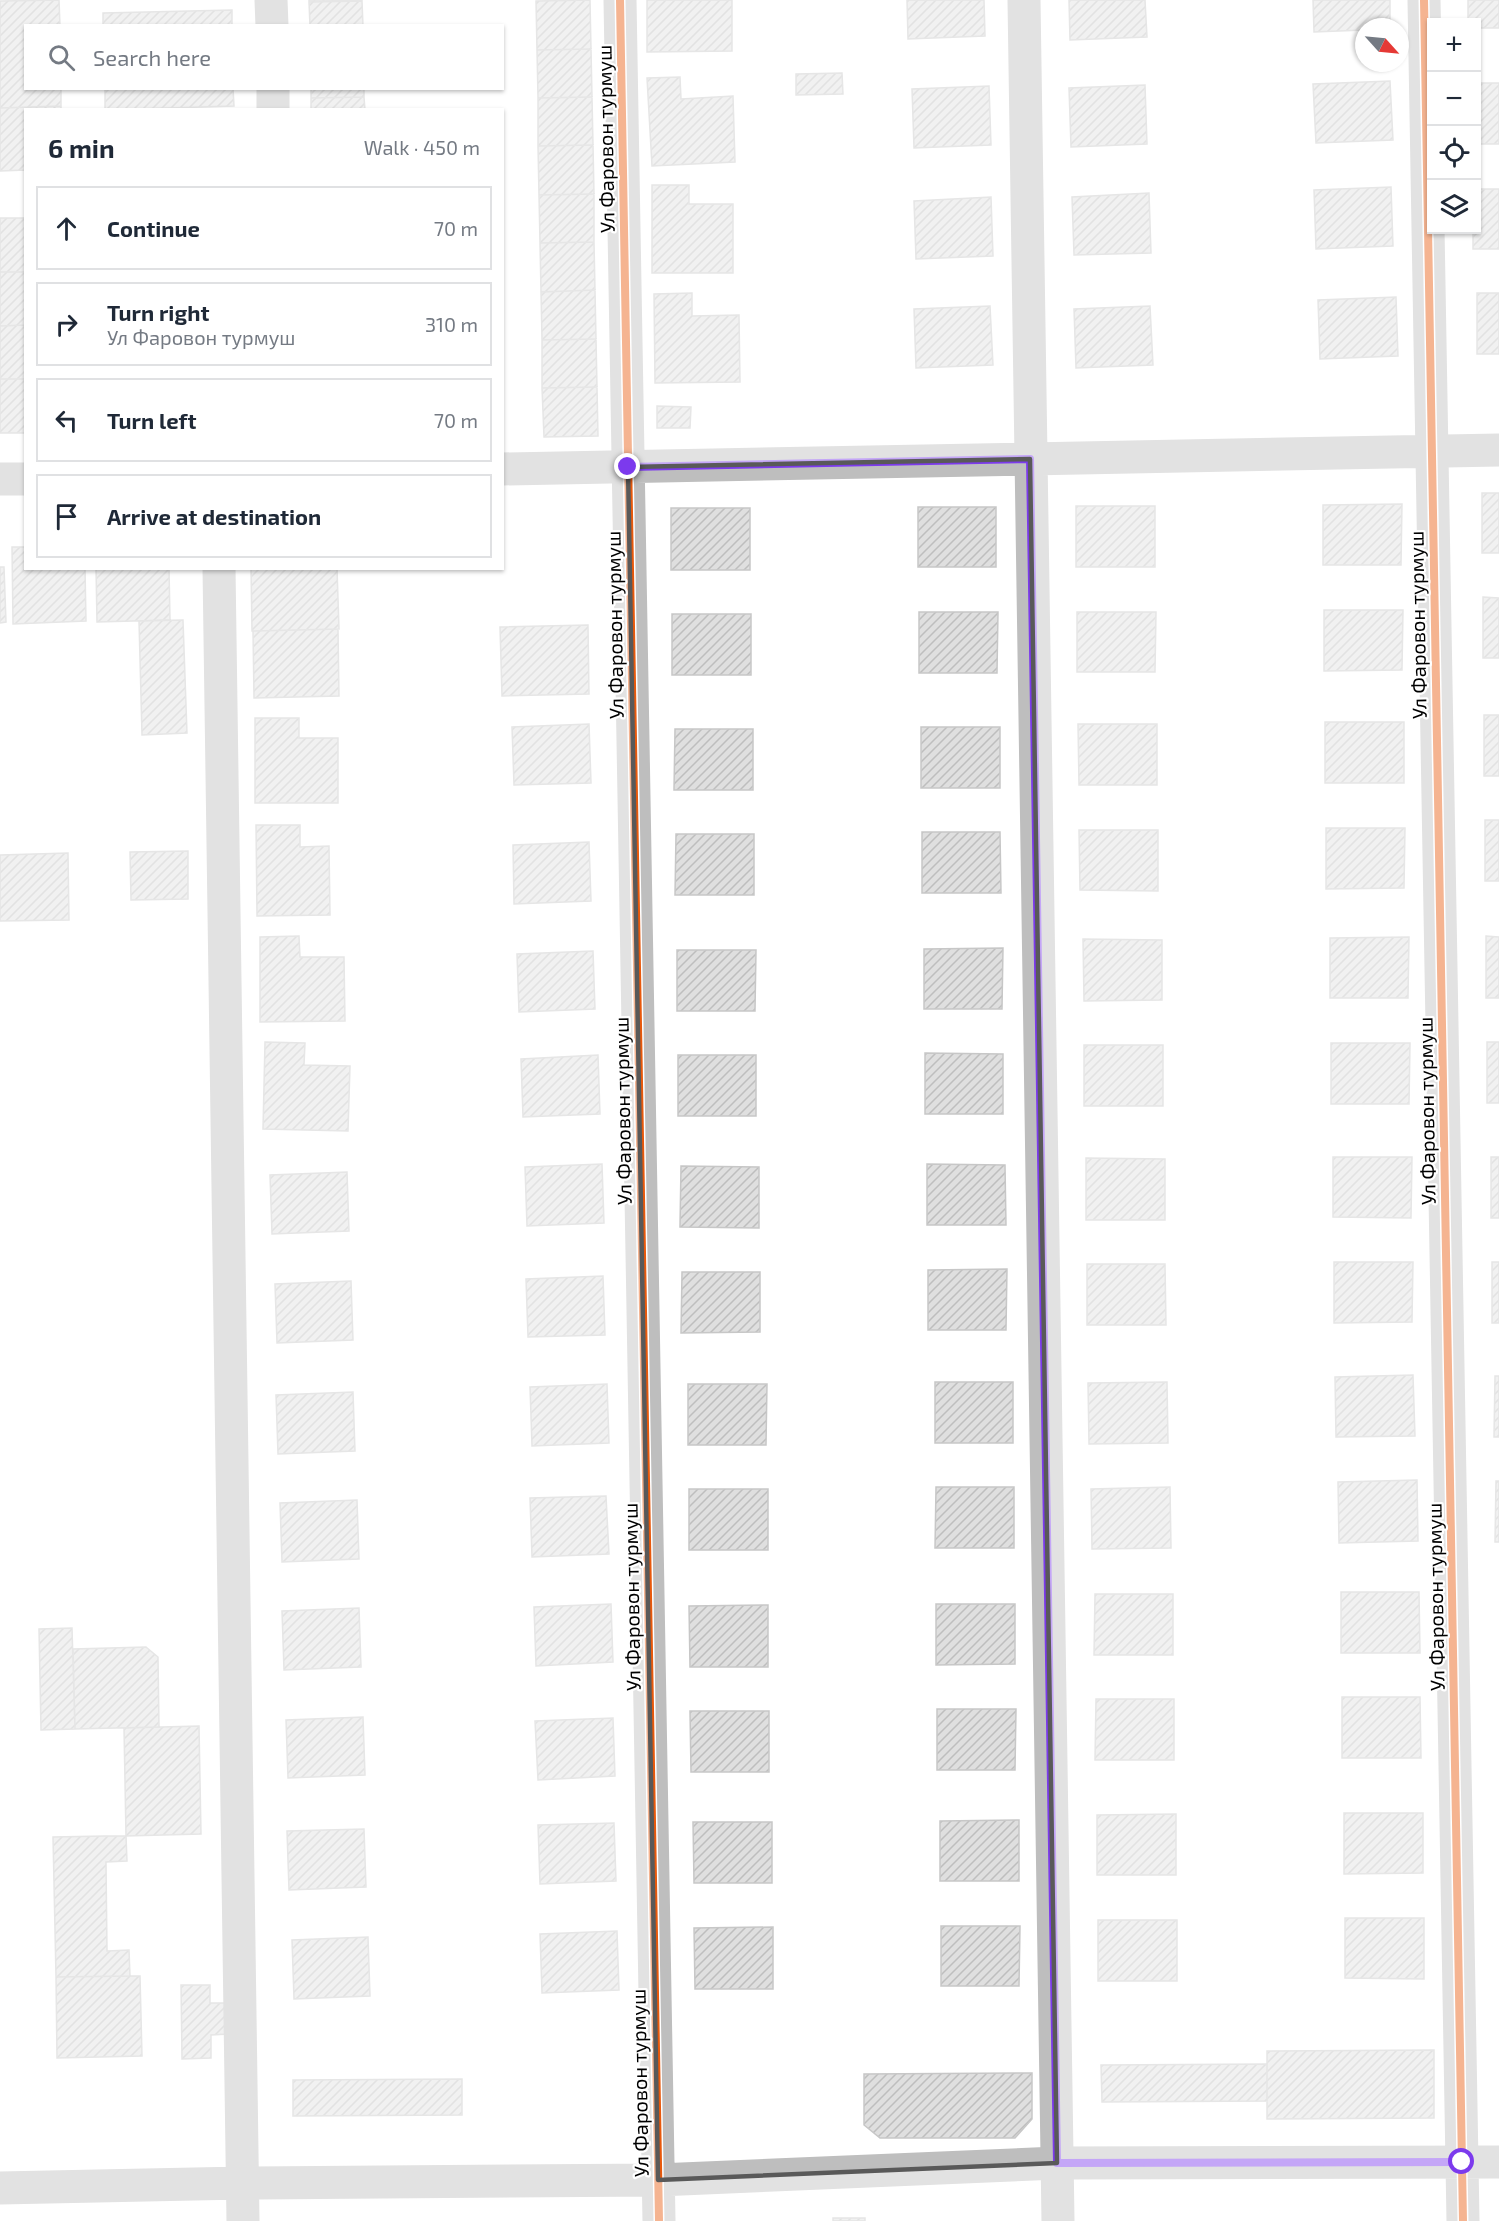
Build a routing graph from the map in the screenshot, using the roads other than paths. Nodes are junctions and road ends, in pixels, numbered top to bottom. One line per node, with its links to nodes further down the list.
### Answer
1 (271, 0): 5 (street)
2 (620, 0): 11 (street, Ул Фаровон турмуш)
3 (1024, 0): 10 (street)
4 (1424, 0): 9 (street, Ул Фаровон турмуш)
5 (272, 24)
6 (273, 90): 7 (street)
7 (273, 108)
8 (1499, 450): 9 (street)
9 (1432, 451): 10 (street); 16 (street, Ул Фаровон турмуш)
10 (1030, 459): 11 (street); 18 (street)
11 (628, 467): 12 (street); 19 (street, Ул Фаровон турмуш)
12 (504, 469)
13 (0, 479): 14 (street)
14 (24, 479)
15 (219, 570): 20 (street)
16 (1462, 2162): 17 (street); 18 (street); 25 (street, Ул Фаровон турмуш)
17 (1499, 2162)
18 (1057, 2163): 19 (street); 24 (street)
19 (658, 2180): 20 (street); 23 (street, Ул Фаровон турмуш)
20 (243, 2183): 21 (street); 22 (street)
21 (0, 2188)
22 (243, 2221)
23 (659, 2221)
24 (1058, 2221)
25 (1463, 2221)

